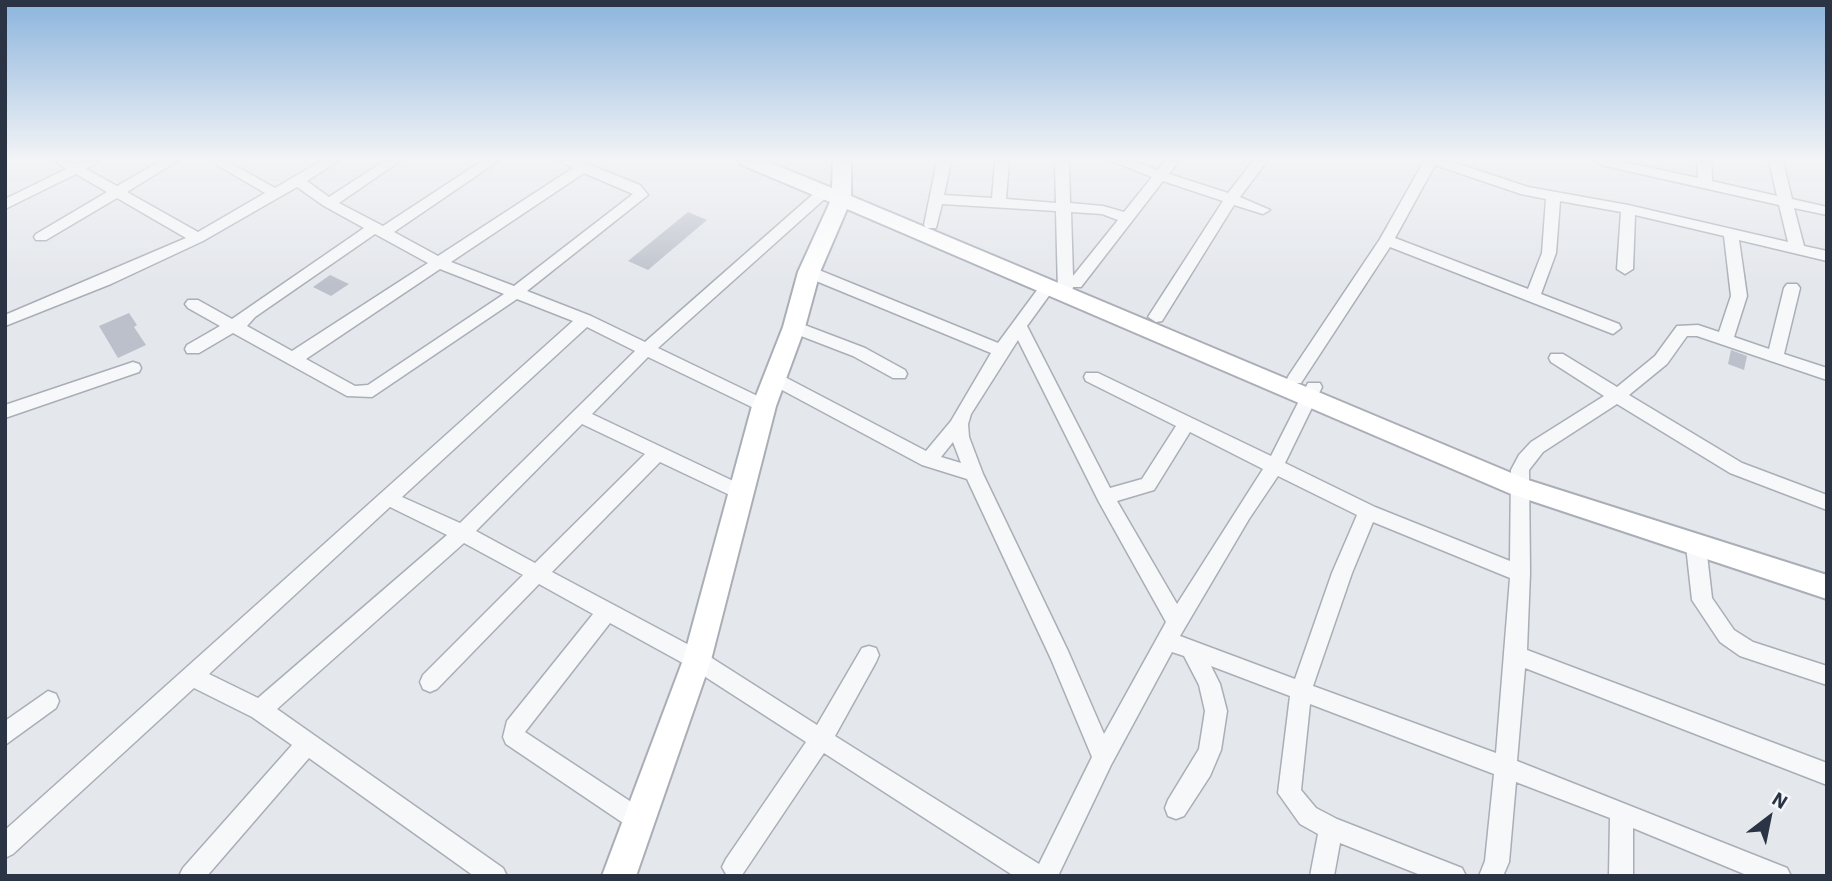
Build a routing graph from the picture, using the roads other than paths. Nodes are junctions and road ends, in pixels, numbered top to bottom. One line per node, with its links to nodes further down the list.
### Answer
1 (101, 202): 31 (street)
2 (136, 202): 32 (street)
3 (262, 202): 32 (street)
4 (424, 202): 29 (street)
5 (530, 202): 36 (street)
6 (632, 202): 41 (street)
7 (818, 202): 53 (street)
8 (833, 202): 38 (street)
9 (879, 202): 39 (street)
10 (880, 202): 28 (street)
11 (935, 202): 28 (street)
12 (968, 202): 22 (street)
13 (1065, 202): 23 (street)
14 (1140, 202): 27 (street)
15 (1230, 202): 44 (street)
16 (1237, 202): 25 (street)
17 (1410, 202): 33 (street)
18 (1553, 202): 42 (street)
19 (1585, 202): 24 (street)
20 (1786, 202): 26 (street); 34 (street)
21 (329, 203): 29 (street)
22 (998, 205): 23 (street)
23 (1065, 209): 27 (street); 39 (street)
24 (1628, 209): 30 (street); 37 (street)
25 (1263, 211)
26 (1827, 211)
27 (1127, 218): 39 (street)
28 (931, 225): 39 (street)
29 (379, 230): 36 (street); 47 (street)
30 (1731, 235): 34 (street); 51 (street)
31 (41, 237)
32 (198, 238): 46 (street)
33 (1387, 240): 42 (street); 63 (street)
34 (1797, 249): 35 (street)
35 (1827, 256)
36 (440, 262): 41 (street); 57 (street)
37 (1625, 269)
38 (809, 272): 49 (street); 54 (street)
39 (1064, 285): 44 (street); 48 (street); 63 (street)
40 (1791, 288): 55 (street)
41 (514, 294): 45 (street); 57 (street)
42 (1532, 296): 50 (street)
43 (193, 304): 47 (street)
44 (1156, 317): 63 (street)
45 (585, 320): 53 (street); 77 (street)
46 (5, 321)
47 (235, 324): 52 (street); 57 (street)
48 (1019, 326): 54 (street); 76 (street)
49 (794, 327): 59 (street); 62 (street)
50 (1613, 328)
51 (1725, 340): 55 (street); 64 (street)
52 (193, 349)
53 (647, 349): 65 (street); 67 (street)
54 (1001, 351): 68 (street)
55 (1775, 356): 60 (street)
56 (1557, 358): 64 (street)
57 (293, 359)
58 (133, 368): 66 (street)
59 (900, 374)
60 (1827, 374)
61 (1091, 377): 69 (street)
62 (775, 379): 65 (street); 71 (street)
63 (1306, 388): 72 (street); 74 (street)
64 (1618, 395): 74 (street); 78 (street)
65 (764, 406): 75 (street)
66 (5, 412)
67 (580, 415): 70 (street); 80 (street)
68 (959, 424): 71 (street); 73 (street)
69 (1186, 424): 72 (street); 76 (street)
70 (659, 451): 75 (street); 84 (street)
71 (928, 460): 73 (street)
72 (1275, 466): 79 (street); 87 (street)
73 (974, 474): 101 (street)
74 (1520, 479): 81 (street); 82 (street); 83 (street)
75 (743, 493): 91 (street)
76 (1105, 497): 87 (street)
77 (388, 498): 80 (street); 92 (street)
78 (1827, 503)
79 (1368, 512): 83 (street); 95 (street)
80 (462, 533): 84 (street); 97 (street)
81 (1696, 546): 85 (street); 93 (street)
82 (1827, 571)
83 (1520, 573): 90 (street)
84 (538, 576): 86 (street); 94 (street)
85 (1827, 587)
86 (608, 610): 91 (street); 106 (street)
87 (1173, 632): 88 (street); 101 (street)
88 (1191, 649): 95 (street); 104 (street)
89 (869, 654): 99 (street)
90 (1516, 655): 102 (street); 103 (street)
91 (697, 660): 99 (street); 106 (street)
92 (192, 676): 97 (street); 108 (street)
93 (1827, 676)
94 (430, 682)
95 (1301, 691): 102 (street); 107 (street)
96 (48, 701): 98 (street)
97 (260, 710): 100 (street)
98 (5, 735)
99 (821, 739): 109 (street); 113 (street)
100 (307, 744): 110 (street); 111 (street)
101 (1103, 757): 114 (street)
102 (1504, 767): 105 (street); 117 (street)
103 (1827, 774)
104 (1176, 808)
105 (1621, 811): 118 (street); 119 (street)
106 (640, 821): 112 (street)
107 (1331, 828): 115 (street); 116 (street)
108 (5, 846)
109 (734, 867)
110 (191, 876)
111 (495, 876)
112 (619, 876)
113 (1036, 876)
114 (1046, 876)
115 (1322, 876)
116 (1454, 876)
117 (1491, 876)
118 (1621, 876)
119 (1779, 876)

